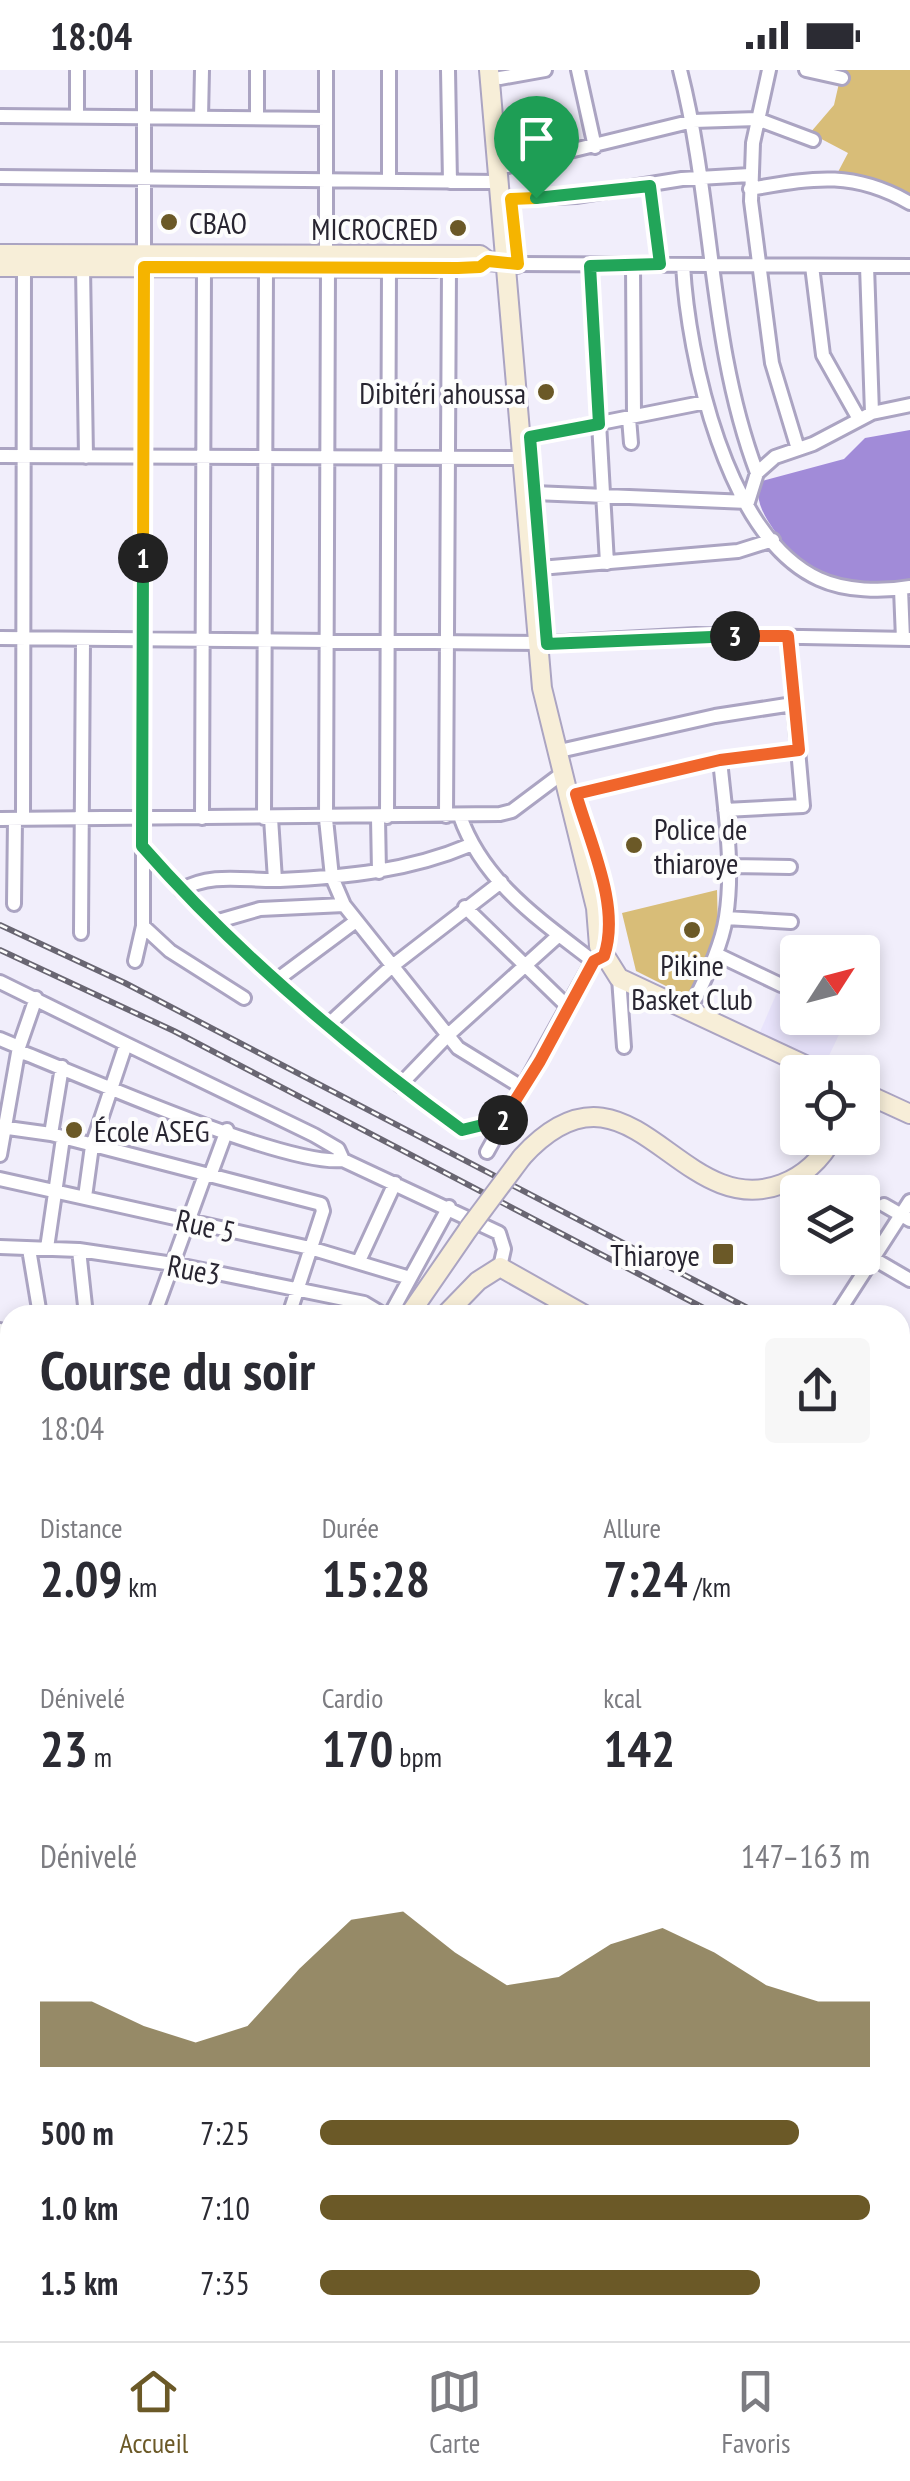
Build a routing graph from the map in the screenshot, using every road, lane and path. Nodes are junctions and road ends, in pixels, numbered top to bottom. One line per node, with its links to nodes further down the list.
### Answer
1 (77, 70): 16 (street)
2 (144, 70): 17 (street)
3 (202, 70): 18 (street)
4 (257, 70): 19 (street)
5 (326, 70): 21 (street)
6 (389, 70): 30 (street)
7 (448, 70): 31 (street)
8 (545, 70): 13 (street)
9 (578, 70): 24 (street)
10 (680, 70): 22 (street)
11 (769, 70): 20 (street)
12 (806, 70): 14 (street)
13 (496, 73): 25 (main road)
14 (842, 78)
15 (0, 116): 16 (street)
16 (76, 116): 17 (street)
17 (144, 117): 18 (street); 28 (street)
18 (201, 118): 19 (street)
19 (257, 118): 21 (street)
20 (757, 118): 22 (street); 23 (street); 32 (street)
21 (326, 119): 29 (street)
22 (693, 121): 24 (street); 27 (street)
23 (813, 140)
24 (595, 146): 25 (street)
25 (504, 174): 31 (street); 34 (main road); 39 (main road)
26 (0, 177): 28 (street)
27 (704, 177): 32 (street); 33 (street); 42 (street)
28 (144, 178): 29 (street); 37 (street)
29 (325, 180): 30 (street); 38 (street)
30 (389, 181): 31 (street)
31 (450, 182)
32 (750, 182): 35 (street); 45 (street)
33 (650, 186): 34 (street); 40 (street)
34 (511, 199): 39 (main road)
35 (910, 203)
36 (0, 254): 37 (main road)
37 (144, 261): 38 (main road); 51 (main road); 52 (main road); 67 (street)
38 (327, 261): 39 (main road); 53 (main road); 54 (main road); 72 (street)
39 (504, 263): 44 (street); 55 (main road); 61 (main road); 70 (main road)
40 (660, 264): 41 (street); 43 (street)
41 (683, 264): 42 (street); 56 (street)
42 (710, 264): 45 (street); 74 (street)
43 (633, 265): 44 (street); 59 (street)
44 (590, 266): 60 (street)
45 (762, 266): 46 (street); 63 (street)
46 (812, 266): 47 (street); 58 (street)
47 (868, 266): 48 (street); 58 (street)
48 (910, 266)
49 (0, 267): 50 (main road)
50 (24, 267): 51 (main road); 65 (street)
51 (83, 267): 66 (street)
52 (204, 267): 53 (main road); 68 (street)
53 (266, 268): 69 (street)
54 (388, 268): 55 (main road); 71 (street)
55 (449, 268): 73 (street)
56 (706, 402): 59 (street); 77 (street)
57 (910, 405): 58 (street)
58 (866, 416): 63 (street)
59 (631, 417): 60 (street); 62 (street)
60 (599, 424): 61 (street); 75 (street)
61 (530, 437): 76 (main road)
62 (631, 443)
63 (798, 449): 74 (street)
64 (0, 456): 65 (street)
65 (24, 456): 66 (street); 84 (street)
66 (86, 457): 67 (street)
67 (143, 457): 68 (street); 86 (street)
68 (204, 458): 69 (street); 88 (street)
69 (266, 458): 72 (street); 89 (street)
70 (521, 458): 73 (street); 93 (main road)
71 (388, 459): 72 (street); 73 (street); 91 (street)
72 (327, 460): 90 (street)
73 (447, 460): 92 (street)
74 (757, 474): 77 (street)
75 (602, 492): 76 (street); 77 (street); 79 (street)
76 (534, 493): 80 (main road)
77 (748, 502): 78 (street)
78 (772, 540): 79 (street); 81 (street)
79 (606, 563): 80 (street)
80 (540, 568): 93 (main road)
81 (905, 588): 87 (street)
82 (788, 636): 87 (street); 93 (street); 94 (street)
83 (0, 638): 84 (street)
84 (23, 638): 85 (street); 108 (street)
85 (83, 639): 86 (street); 102 (street)
86 (143, 639): 88 (street); 103 (street)
87 (908, 639)
88 (203, 640): 89 (street); 104 (street)
89 (265, 641): 90 (street); 105 (street)
90 (328, 642): 91 (street); 106 (street)
91 (387, 642): 92 (street); 107 (street)
92 (448, 642): 93 (street); 101 (street)
93 (542, 643): 95 (main road); 98 (main road)
94 (793, 704): 95 (street); 96 (street)
95 (564, 750): 99 (main road)
96 (799, 750): 97 (street); 100 (street)
97 (720, 760): 99 (street); 100 (street)
98 (560, 776): 101 (street); 112 (main road)
99 (576, 794): 112 (main road)
100 (725, 810): 113 (street)
101 (453, 816): 107 (street); 110 (street)
102 (82, 818): 103 (street); 108 (street); 128 (street)
103 (143, 818): 104 (street); 111 (street)
104 (202, 818): 105 (street)
105 (268, 818): 106 (street); 117 (street)
106 (326, 818): 107 (street); 116 (street)
107 (383, 818): 115 (street)
108 (19, 819): 109 (street); 120 (street)
109 (0, 820)
110 (470, 845): 115 (street); 118 (street)
111 (142, 846): 119 (street); 127 (street)
112 (586, 847): 131 (main road)
113 (728, 866): 114 (street); 123 (street)
114 (790, 867)
115 (380, 872): 116 (street)
116 (332, 877): 117 (street); 121 (street)
117 (275, 880): 119 (street)
118 (501, 882): 122 (street); 129 (street)
119 (181, 890): 125 (street)
120 (14, 904)
121 (344, 905): 124 (street); 125 (street)
122 (465, 908): 133 (street); 134 (street)
123 (726, 918): 126 (street); 130 (street)
124 (356, 921): 133 (street); 136 (street)
125 (215, 922): 136 (street)
126 (790, 922)
127 (143, 926): 132 (street); 140 (street)
128 (81, 933)
129 (558, 935): 131 (street); 134 (street)
130 (716, 954): 138 (street); 142 (street)
131 (599, 959): 135 (main road); 141 (street)
132 (134, 961)
133 (391, 966): 143 (street); 144 (street)
134 (525, 968): 141 (street); 144 (street)
135 (619, 978): 142 (main road); 147 (street)
136 (278, 979): 143 (street)
137 (0, 982): 139 (street)
138 (780, 985)
139 (36, 998): 146 (street); 148 (street)
140 (244, 998)
141 (568, 1008): 153 (street)
142 (689, 1012): 149 (main road)
143 (328, 1024): 151 (street)
144 (447, 1036): 151 (street); 153 (street)
145 (0, 1040): 148 (street)
146 (126, 1044): 152 (street); 164 (street)
147 (624, 1046)
148 (19, 1049): 150 (street); 157 (street)
149 (783, 1055)
150 (62, 1067): 152 (street); 159 (street)
151 (400, 1085): 156 (street)
152 (109, 1086): 158 (street); 160 (street)
153 (523, 1088): 156 (street)
154 (880, 1100): 155 (main road)
155 (910, 1114)
156 (506, 1119): 161 (street)
157 (2, 1128): 159 (street); 162 (street)
158 (227, 1130): 164 (street); 165 (street)
159 (57, 1136): 160 (street); 168 (street)
160 (92, 1146): 165 (street); 169 (street)
161 (487, 1152)
162 (0, 1155)
163 (817, 1155): 195 (main road, bridge)
164 (344, 1160): 167 (street)
165 (208, 1175): 174 (street); 177 (street)
166 (0, 1178): 168 (street, Rue 5)
167 (396, 1183): 172 (street); 181 (street)
168 (56, 1191): 169 (street, Rue 5); 176 (street)
169 (85, 1197): 174 (street, Rue 5)
170 (910, 1200): 173 (street)
171 (884, 1205): 173 (street)
172 (449, 1207): 184 (street); 186 (street)
173 (906, 1218): 180 (street)
174 (190, 1222): 177 (street, Rue 5); 183 (street)
175 (0, 1247): 178 (street, Rue3)
176 (47, 1248): 178 (street, Rue3); 179 (street, Rue3)
177 (310, 1248): 181 (street, Rue 5); 188 (street)
178 (29, 1249): 189 (street)
179 (79, 1250): 183 (street, Rue3); 190 (street)
180 (880, 1251)
181 (359, 1262): 186 (street, Rue 5)
182 (880, 1262): 187 (street)
183 (173, 1264): 188 (street, Rue3); 191 (street)
184 (500, 1267): 196 (main road); 197 (main road)
185 (863, 1275): 198 (street)
186 (410, 1278): 194 (street)
187 (910, 1280)
188 (294, 1290): 192 (street); 193 (street, Rue3)
189 (38, 1305)
190 (85, 1305)
191 (158, 1305)
192 (292, 1305)
193 (369, 1305)
194 (393, 1305)
195 (416, 1305)
196 (455, 1305)
197 (567, 1305)
198 (843, 1305)

